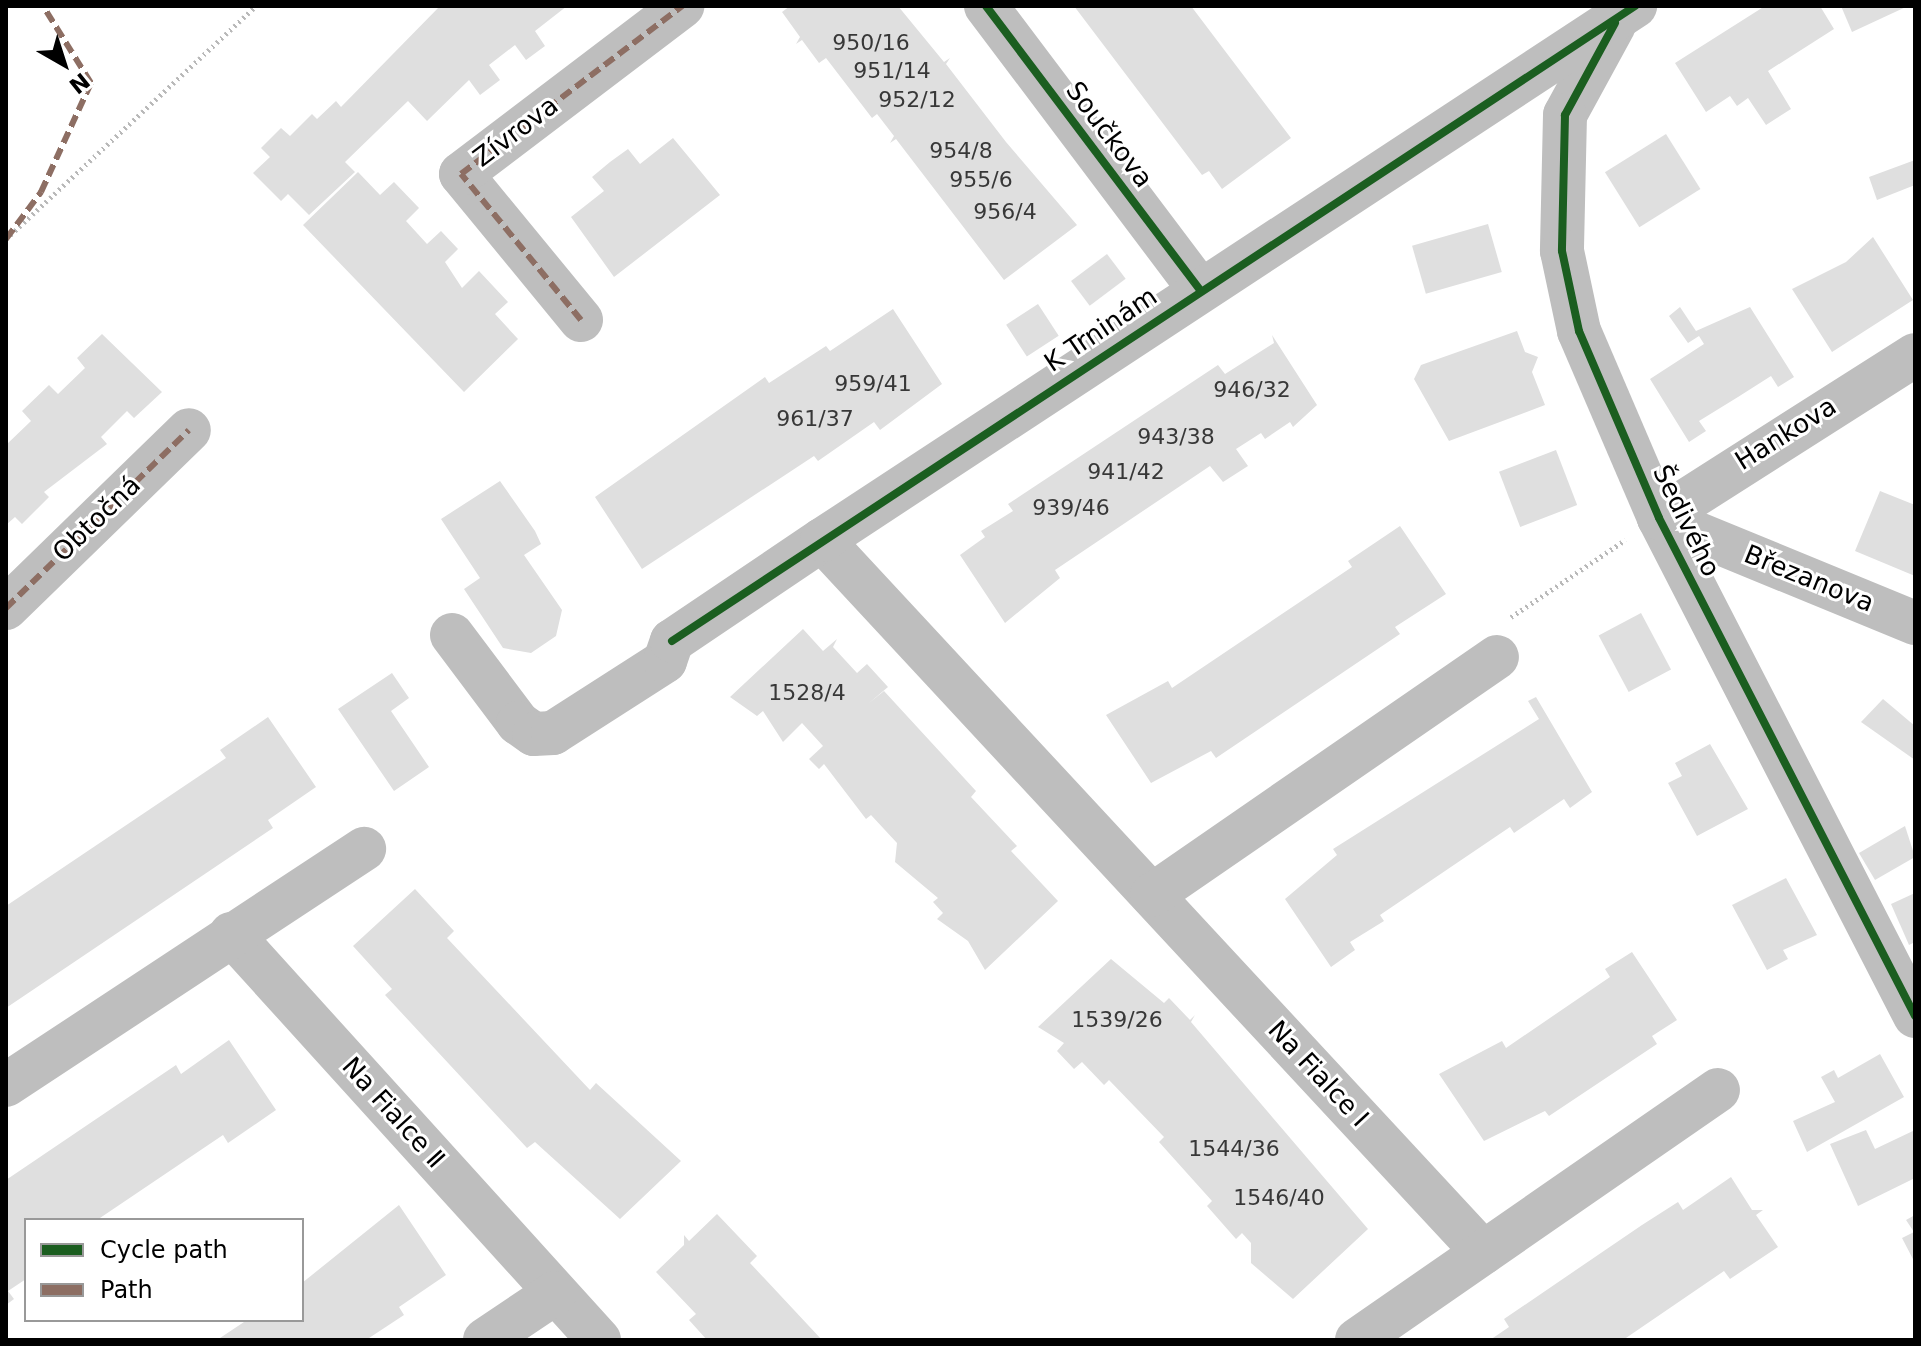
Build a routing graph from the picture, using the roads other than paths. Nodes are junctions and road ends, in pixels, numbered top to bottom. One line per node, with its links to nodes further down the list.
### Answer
1 (682, 6): 5 (street, Zívrova)
2 (986, 6): 4 (street, Součkova)
3 (1626, 13): 4 (street, K Trninám); 8 (street, Šedivého)
4 (1199, 289): 9 (street, K Trninám)
5 (581, 320)
6 (1915, 355): 8 (street, Hankova)
7 (189, 430): 10 (street, Obtočná)
8 (1659, 518): 11 (street, Březanova); 17 (street, Šedivého)
9 (822, 540): 12 (street, K Trninám); 15 (street, Na Fialce Ⅰ)
10 (6, 608)
11 (1915, 623)
12 (452, 635)
13 (1497, 657): 15 (street)
14 (364, 849): 16 (street)
15 (1152, 895): 20 (street, Na Fialce Ⅰ)
16 (231, 934): 18 (street); 21 (street, Na Fialce Ⅱ)
17 (1915, 1016)
18 (6, 1085)
19 (1718, 1090): 20 (street)
20 (1483, 1252): 24 (street)
21 (555, 1293): 22 (street); 23 (street, Na Fialce Ⅱ)
22 (485, 1340)
23 (599, 1340)
24 (1357, 1340)

